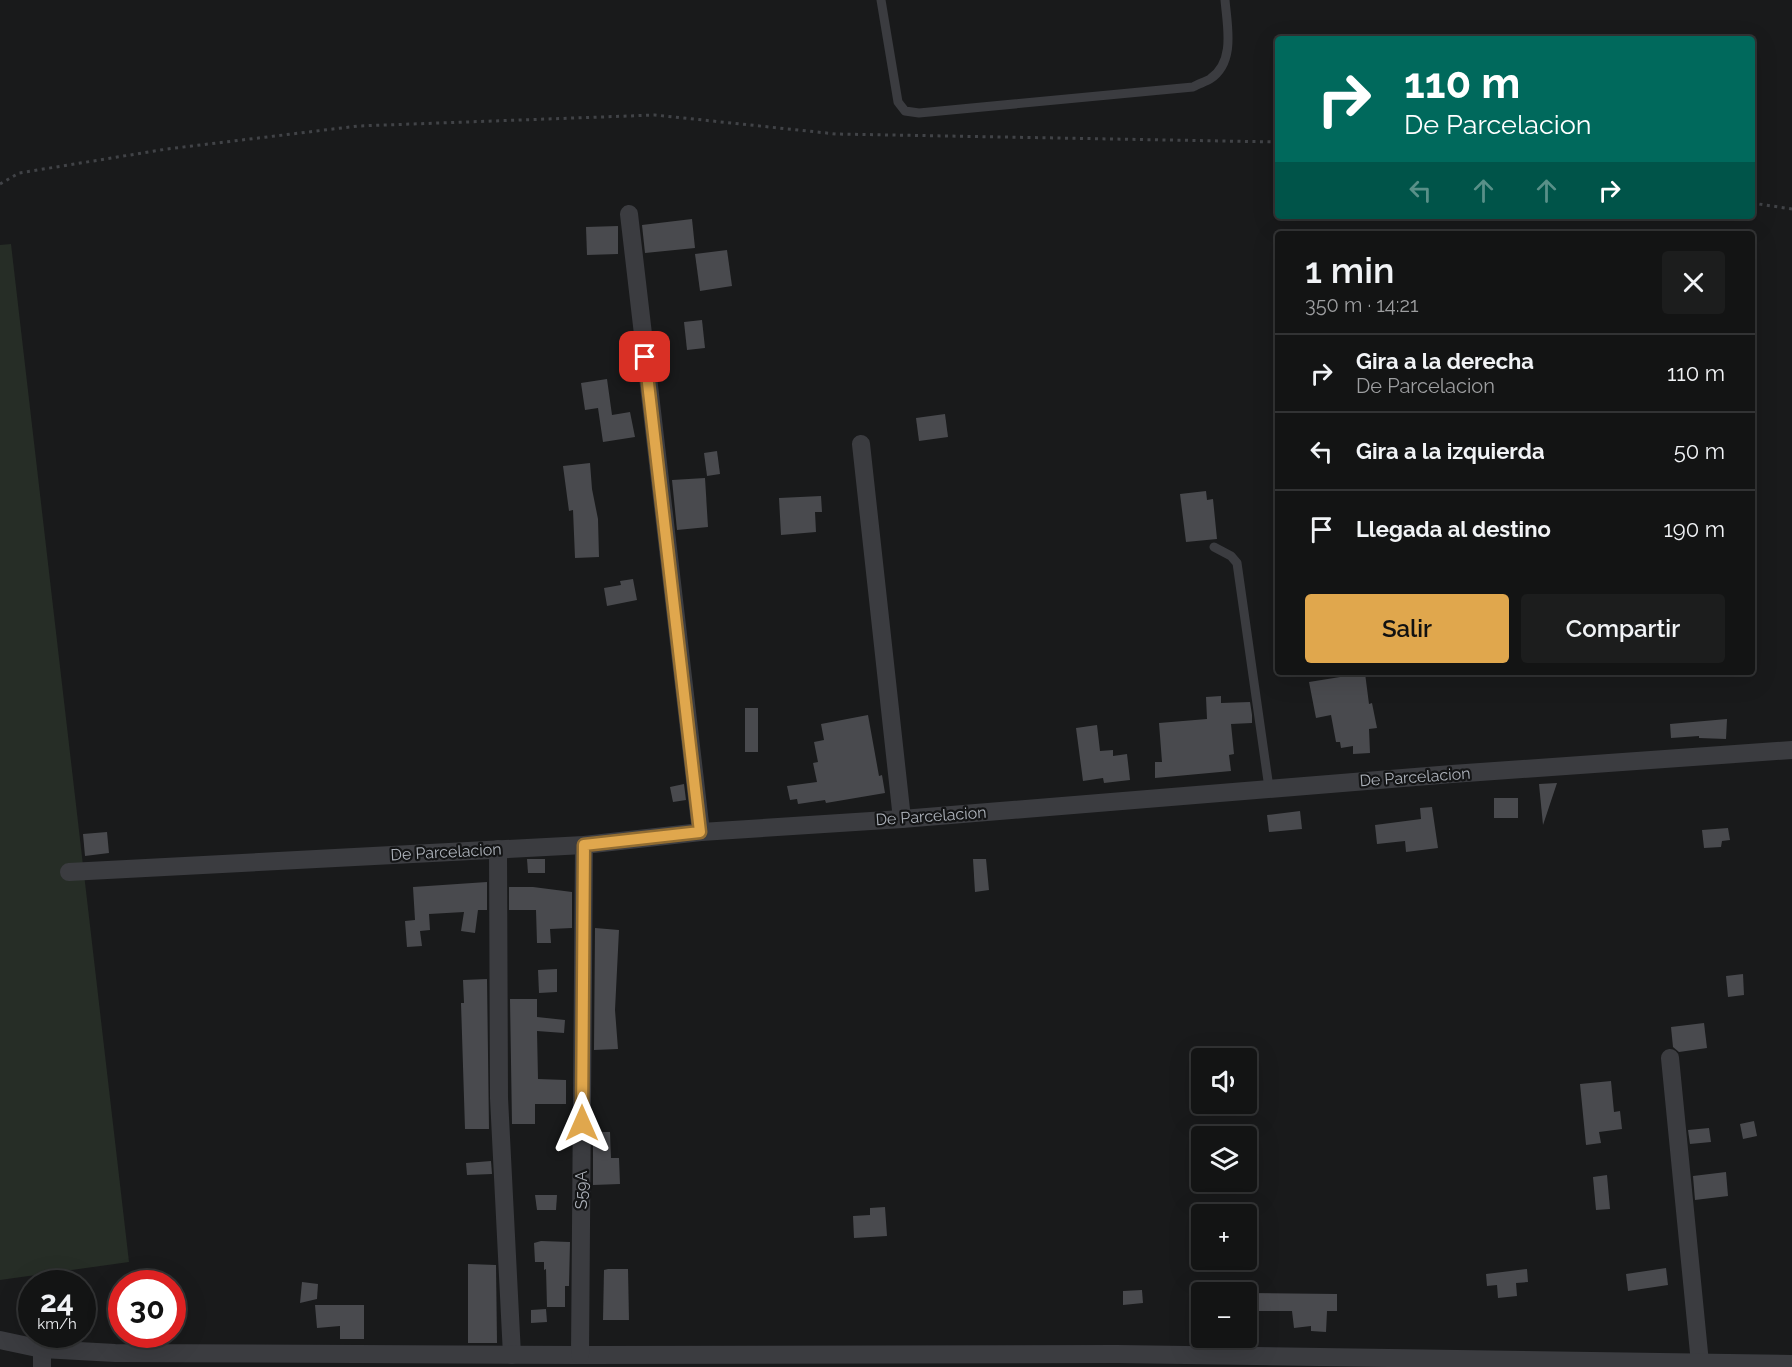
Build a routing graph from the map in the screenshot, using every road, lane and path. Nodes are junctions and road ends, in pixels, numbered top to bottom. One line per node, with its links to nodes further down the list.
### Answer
1 (881, 0): 2 (lane)
2 (1225, 0)
3 (1275, 142): 4 (path)
4 (0, 184)
5 (1755, 203): 6 (path)
6 (1792, 209)
7 (629, 214): 13 (street)
8 (861, 444): 12 (street)
9 (1214, 547): 11 (lane)
10 (1792, 750): 11 (street, De Parcelacion)
11 (1269, 788): 12 (street, De Parcelacion)
12 (902, 819): 13 (street, De Parcelacion)
13 (700, 832): 14 (street, De Parcelacion)
14 (584, 845): 15 (street, De Parcelacion); 20 (street, S59A)
15 (498, 849): 16 (street, De Parcelacion); 19 (street)
16 (69, 872)
17 (1670, 1058): 22 (street)
18 (0, 1340): 21 (street)
19 (512, 1355): 20 (street); 21 (street)
20 (580, 1355): 23 (street)
21 (42, 1358)
22 (1700, 1363): 23 (street); 24 (street)
23 (1615, 1364)
24 (1792, 1364)

